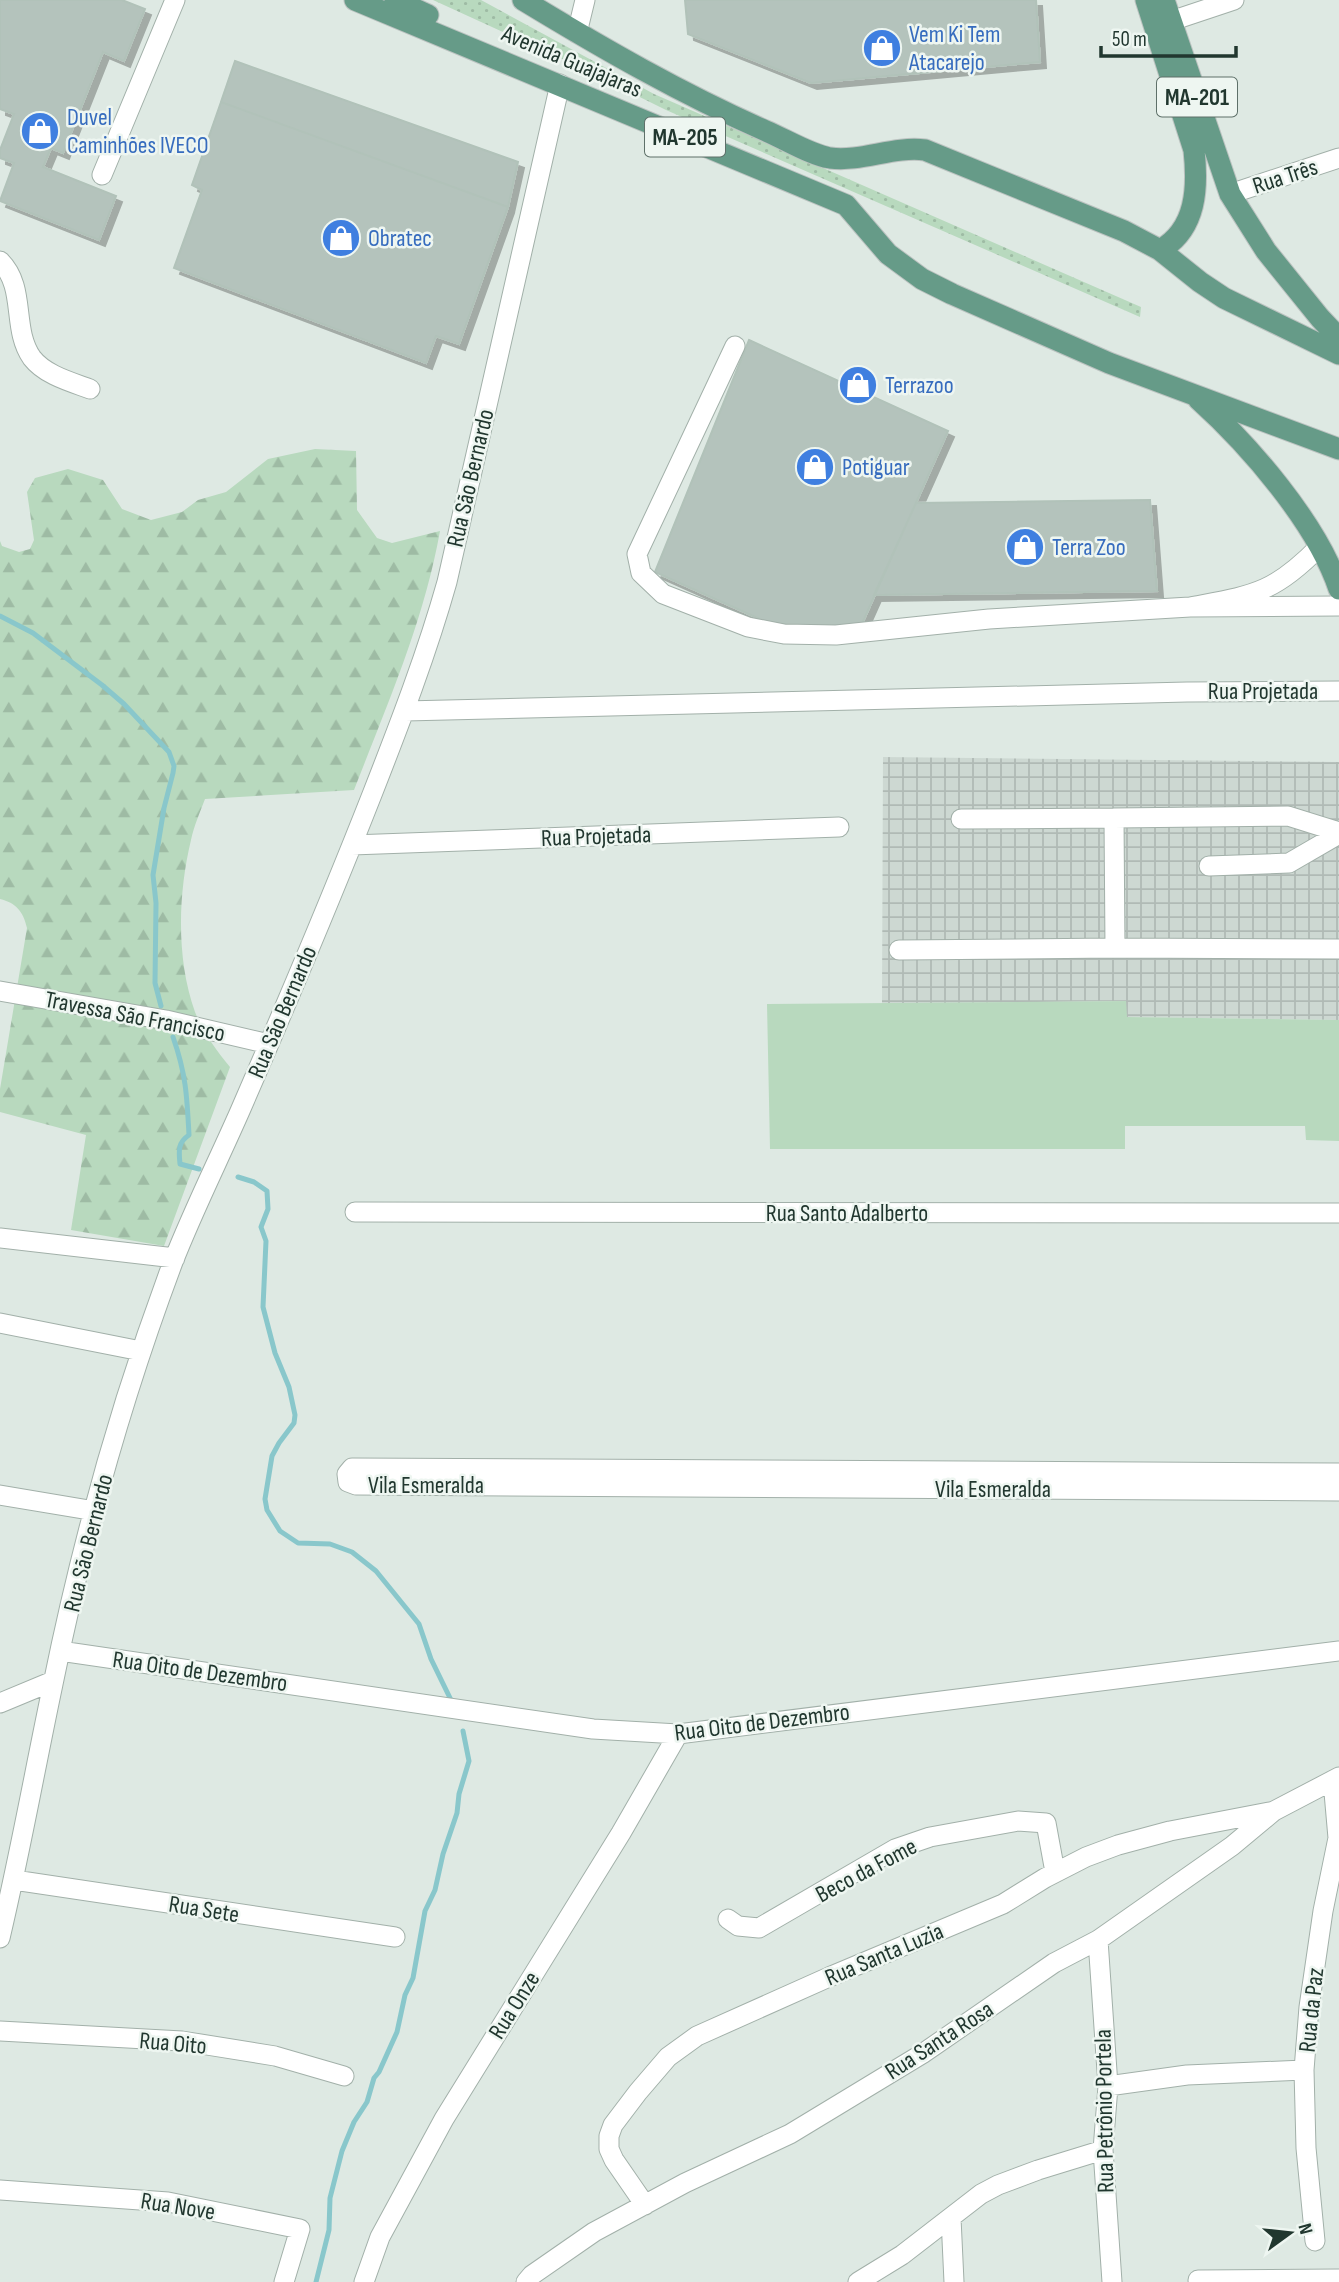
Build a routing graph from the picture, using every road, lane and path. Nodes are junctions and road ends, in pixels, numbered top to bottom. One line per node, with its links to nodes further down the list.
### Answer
1 (175, 0): 15 (street)
2 (355, 0): 12 (main road, Avenida Guajajaras / MA-205)
3 (395, 0): 12 (main road)
4 (516, 0): 11 (main road)
5 (523, 0): 11 (main road, Avenida Guajajaras / MA-205)
6 (585, 0): 11 (street)
7 (1146, 0): 17 (main road, MA-201)
8 (1164, 0): 10 (main road, MA-201)
9 (1234, 0): 10 (street)
10 (1171, 21): 16 (main road, MA-201)
11 (578, 33): 17 (main road, Avenida Guajajaras / MA-205)
12 (523, 68): 13 (main road, Avenida Guajajaras / MA-205)
13 (560, 84): 23 (main road, Avenida Guajajaras / MA-205); 30 (street, Rua São Bernardo)
14 (1339, 158): 16 (street, Rua Três)
15 (102, 175)
16 (1230, 194): 19 (main road)
17 (1160, 250): 21 (main road)
18 (0, 261): 22 (street)
19 (1336, 332)
20 (736, 346): 28 (street)
21 (1339, 354)
22 (90, 389)
23 (1188, 391): 24 (main road); 25 (main road)
24 (1339, 449)
25 (1319, 547): 26 (main road); 28 (street)
26 (1336, 581)
27 (1339, 606): 28 (street)
28 (1190, 607)
29 (1339, 691): 30 (street, Rua Projetada)
30 (405, 711): 35 (street, Rua São Bernardo)
31 (1114, 818): 32 (street); 34 (street); 37 (street)
32 (961, 819)
33 (839, 827): 35 (street, Rua Projetada)
34 (1339, 833): 36 (street)
35 (352, 845): 41 (street, Rua São Bernardo)
36 (1209, 866)
37 (1115, 948): 38 (street); 39 (street)
38 (1339, 949)
39 (899, 950)
40 (0, 991): 41 (street, Travessa São Francisco)
41 (269, 1044): 45 (street, Rua São Bernardo)
42 (355, 1212): 43 (street, Rua Santo Adalberto)
43 (1339, 1213)
44 (0, 1238): 45 (street)
45 (175, 1258): 47 (street, Rua São Bernardo)
46 (0, 1323): 47 (street)
47 (141, 1351): 53 (street, Rua São Bernardo)
48 (1339, 1473): 50 (street, Vila Esmeralda)
49 (978, 1481): 49 (street, Vila Esmeralda); 50 (street, Vila Esmeralda)
50 (1223, 1482): 51 (street, Vila Esmeralda)
51 (1339, 1491)
52 (0, 1495): 53 (street)
53 (95, 1511): 54 (street, Rua São Bernardo)
54 (60, 1651): 56 (street, Rua São Bernardo); 58 (street, Rua Oito de Dezembro)
55 (1339, 1651): 58 (street, Rua Oito de Dezembro)
56 (53, 1681): 57 (street); 61 (street, Rua São Bernardo)
57 (0, 1703)
58 (678, 1734): 79 (street, Rua Onze)
59 (1336, 1779): 60 (street, Rua Santa Rosa); 68 (street, Rua da Paz)
60 (1274, 1811): 62 (street, Rua Santa Luzia); 66 (street, Rua Santa Rosa)
61 (10, 1870): 64 (street, Rua Sete); 65 (street, Rua São Bernardo)
62 (1055, 1872): 63 (street, Beco da Fome); 73 (street, Rua Santa Luzia)
63 (728, 1919)
64 (395, 1937)
65 (0, 1938)
66 (1098, 1940): 70 (street, Rua Petrônio Portela); 73 (street, Rua Santa Rosa)
67 (0, 2031): 69 (street, Rua Oito)
68 (1304, 2070): 70 (street); 75 (street, Rua da Paz)
69 (344, 2076)
70 (1108, 2086): 71 (street, Rua Petrônio Portela)
71 (1103, 2150): 74 (street); 83 (street, Rua Petrônio Portela)
72 (0, 2190): 78 (street, Rua Nove)
73 (645, 2205): 80 (street, Rua Santa Rosa)
74 (951, 2218): 81 (street); 82 (street)
75 (1315, 2241)
76 (1339, 2279): 77 (street)
77 (1198, 2280)
78 (284, 2282)
79 (364, 2282)
80 (526, 2282)
81 (858, 2282)
82 (954, 2282)
83 (1112, 2282)

